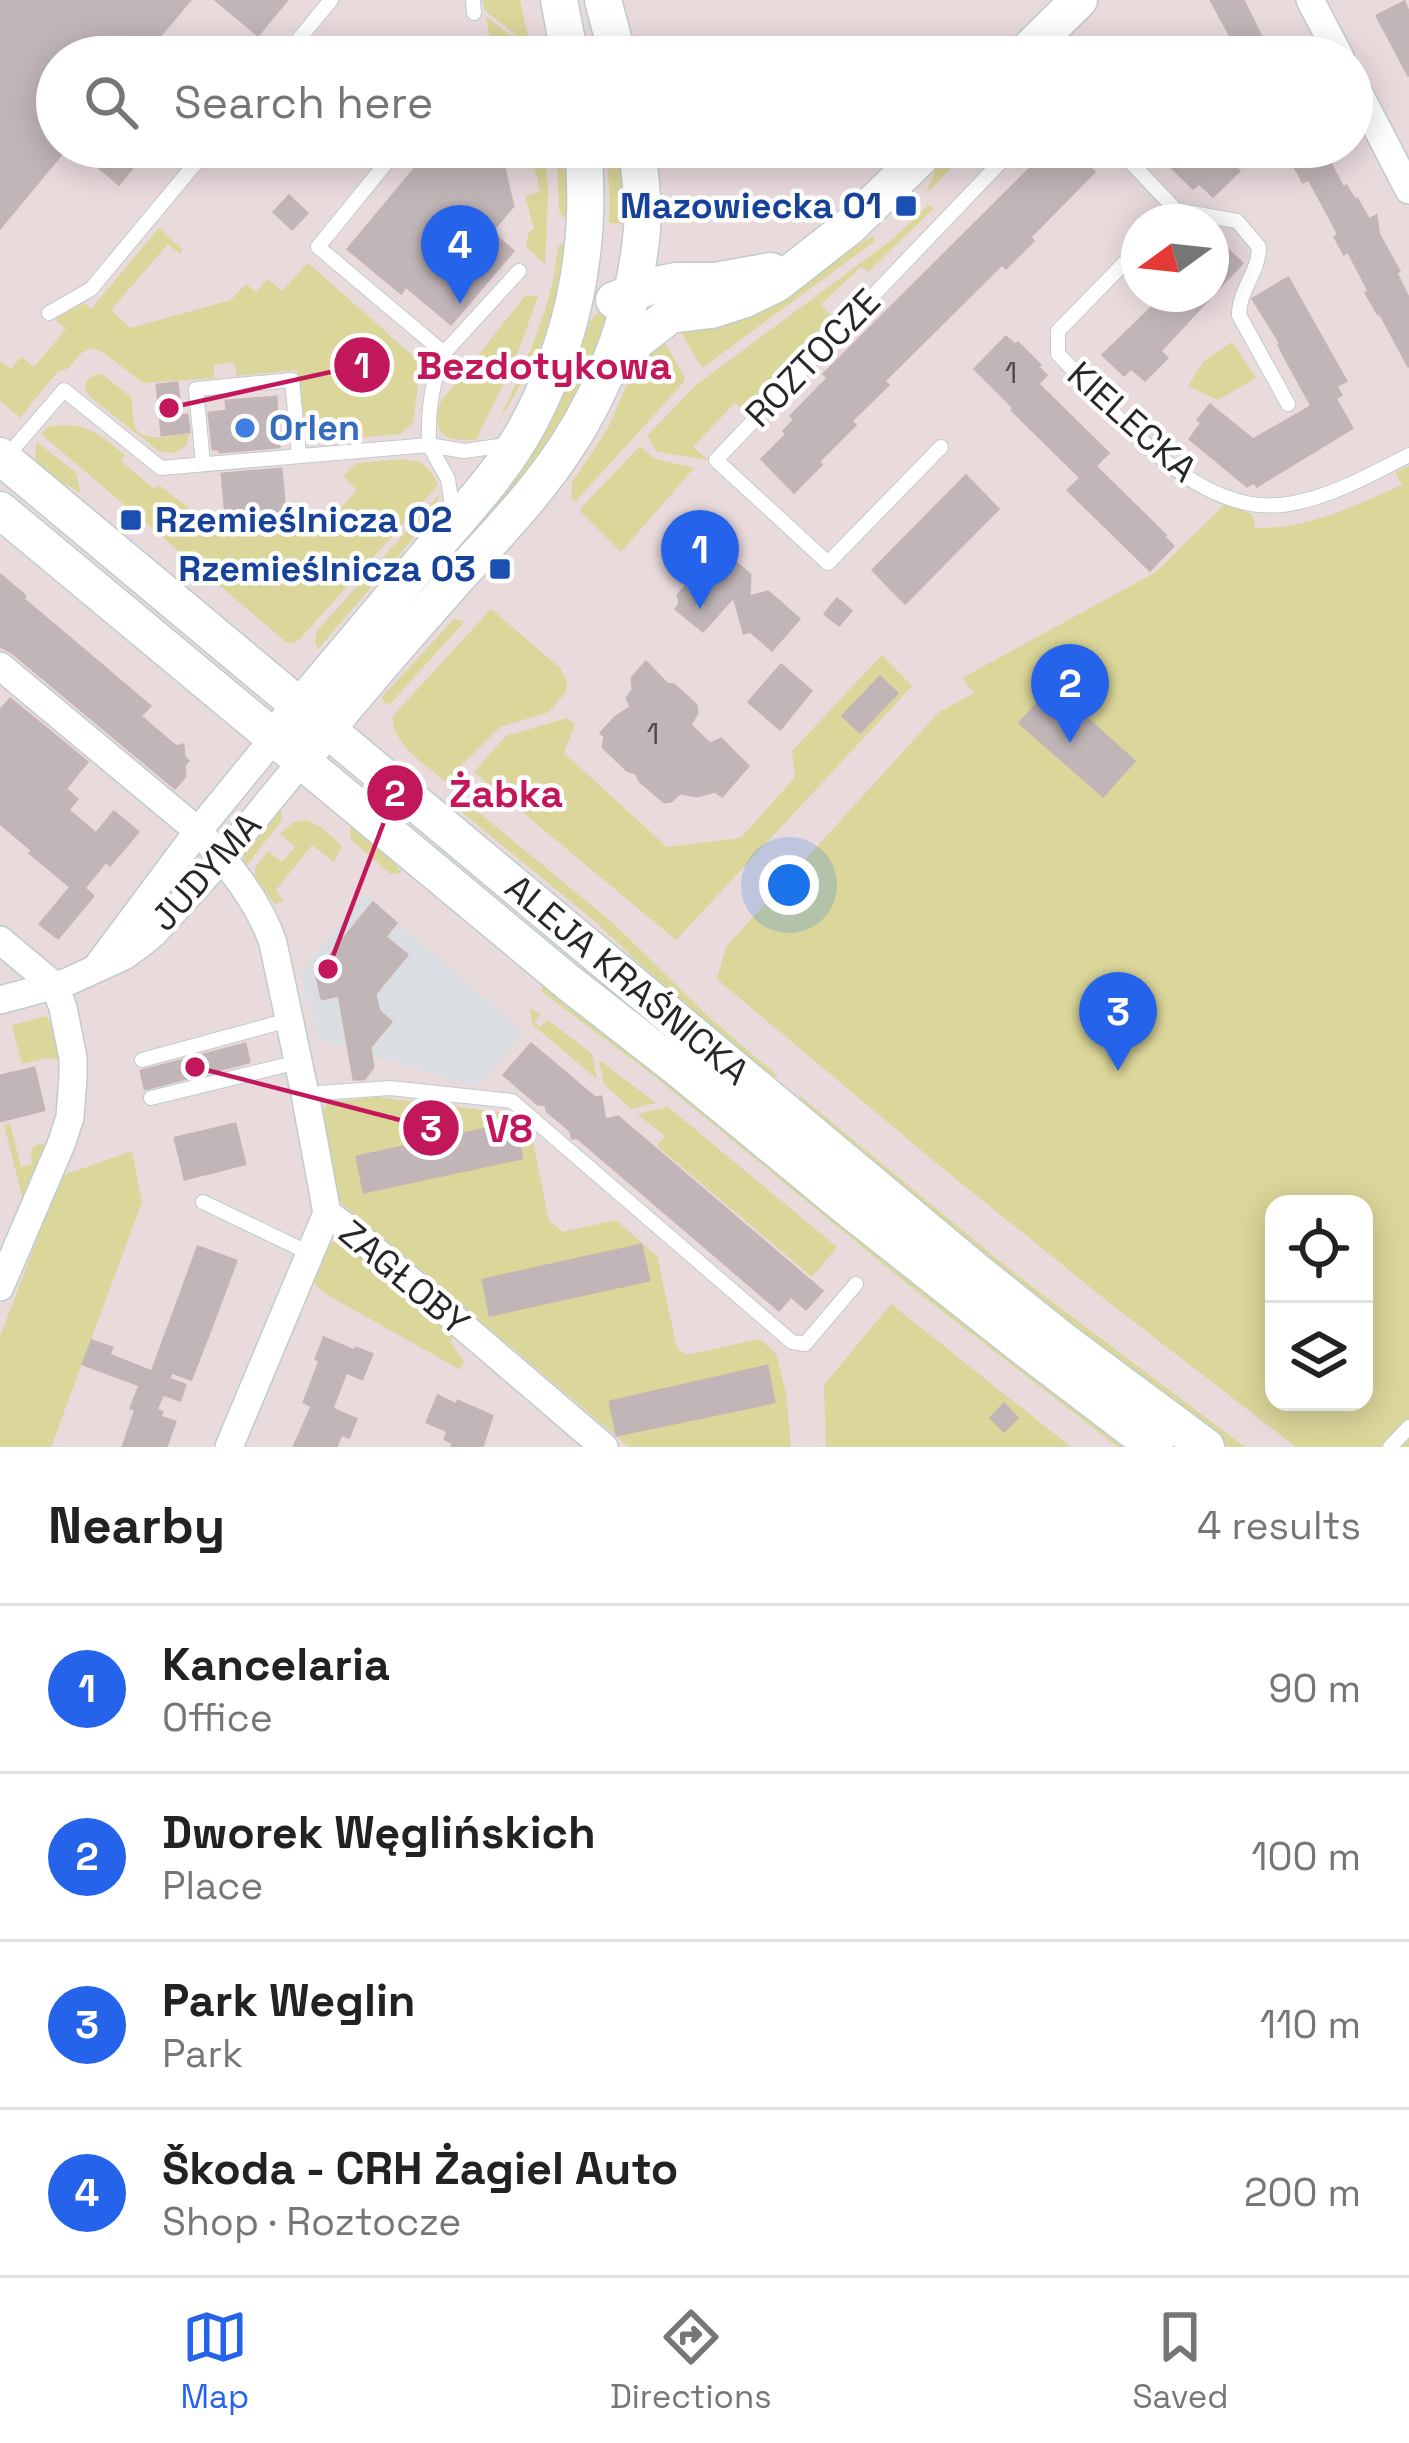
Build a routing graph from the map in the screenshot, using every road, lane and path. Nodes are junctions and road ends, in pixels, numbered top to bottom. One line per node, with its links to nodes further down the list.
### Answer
1 (331, 0): 6 (lane)
2 (559, 0): 7 (main road)
3 (603, 0): 8 (main road)
4 (1079, 0): 9 (main road)
5 (1310, 0): 10 (street)
6 (301, 36)
7 (566, 36)
8 (612, 36)
9 (1044, 36)
10 (1329, 36)
11 (1373, 109): 12 (street)
12 (1399, 146): 20 (street)
13 (192, 168): 28 (lane)
14 (383, 168): 33 (lane)
15 (584, 168): 23 (main road)
16 (638, 168): 24 (main road)
17 (910, 168): 30 (main road, ROZTOCZE)
18 (995, 168): 38 (lane, ROZTOCZE)
19 (1136, 168): 21 (lane)
20 (1409, 190)
21 (1171, 204)
22 (1229, 220): 35 (lane)
23 (586, 230): 29 (main road); 32 (main road)
24 (642, 231): 29 (main road); 30 (main road)
25 (1121, 266): 40 (lane, KIELECKA)
26 (519, 271): 33 (lane)
27 (77, 277): 28 (lane)
28 (91, 289): 31 (lane)
29 (631, 293): 30 (main road, ROZTOCZE); 32 (main road, ROZTOCZE); 34 (main road)
30 (673, 298): 34 (main road)
31 (49, 314)
32 (572, 316): 36 (main road)
33 (444, 353): 37 (lane)
34 (605, 377): 46 (main road)
35 (1288, 404)
36 (517, 443): 37 (lane); 44 (main road)
37 (429, 445): 39 (lane); 44 (lane)
38 (941, 447)
39 (299, 455): 42 (lane); 42 (lane)
40 (1409, 455)
41 (2, 458): 42 (lane); 46 (main road, ALEJA KRAŚNICKA)
42 (203, 464)
43 (0, 510): 47 (main road, ALEJA KRAŚNICKA)
44 (454, 524): 46 (main road)
45 (0, 666): 48 (street, ZAGŁOBY)
46 (314, 718): 47 (main road); 68 (main road, ALEJA KRAŚNICKA)
47 (288, 749): 48 (street, JUDYMA); 49 (street, JUDYMA); 67 (main road, ALEJA KRAŚNICKA)
48 (198, 831): 49 (street, ZAGŁOBY); 51 (street, JUDYMA)
49 (223, 857): 51 (street, JUDYMA); 54 (street, ZAGŁOBY)
50 (0, 940): 52 (street)
51 (97, 967): 52 (street, JUDYMA)
52 (55, 986): 53 (street, JUDYMA); 63 (street)
53 (0, 1000)
54 (289, 1020): 55 (lane); 56 (street, ZAGŁOBY)
55 (142, 1060)
56 (298, 1062): 57 (street, ZAGŁOBY); 58 (lane)
57 (305, 1094): 60 (street, ZAGŁOBY); 62 (lane)
58 (151, 1098)
59 (203, 1202): 61 (lane)
60 (327, 1214): 61 (street); 66 (street, ZAGŁOBY)
61 (308, 1253): 65 (street)
62 (856, 1284)
63 (0, 1287)
64 (1409, 1427): 69 (lane)
65 (230, 1447)
66 (604, 1447)
67 (1155, 1447)
68 (1206, 1447)
69 (1390, 1447)

